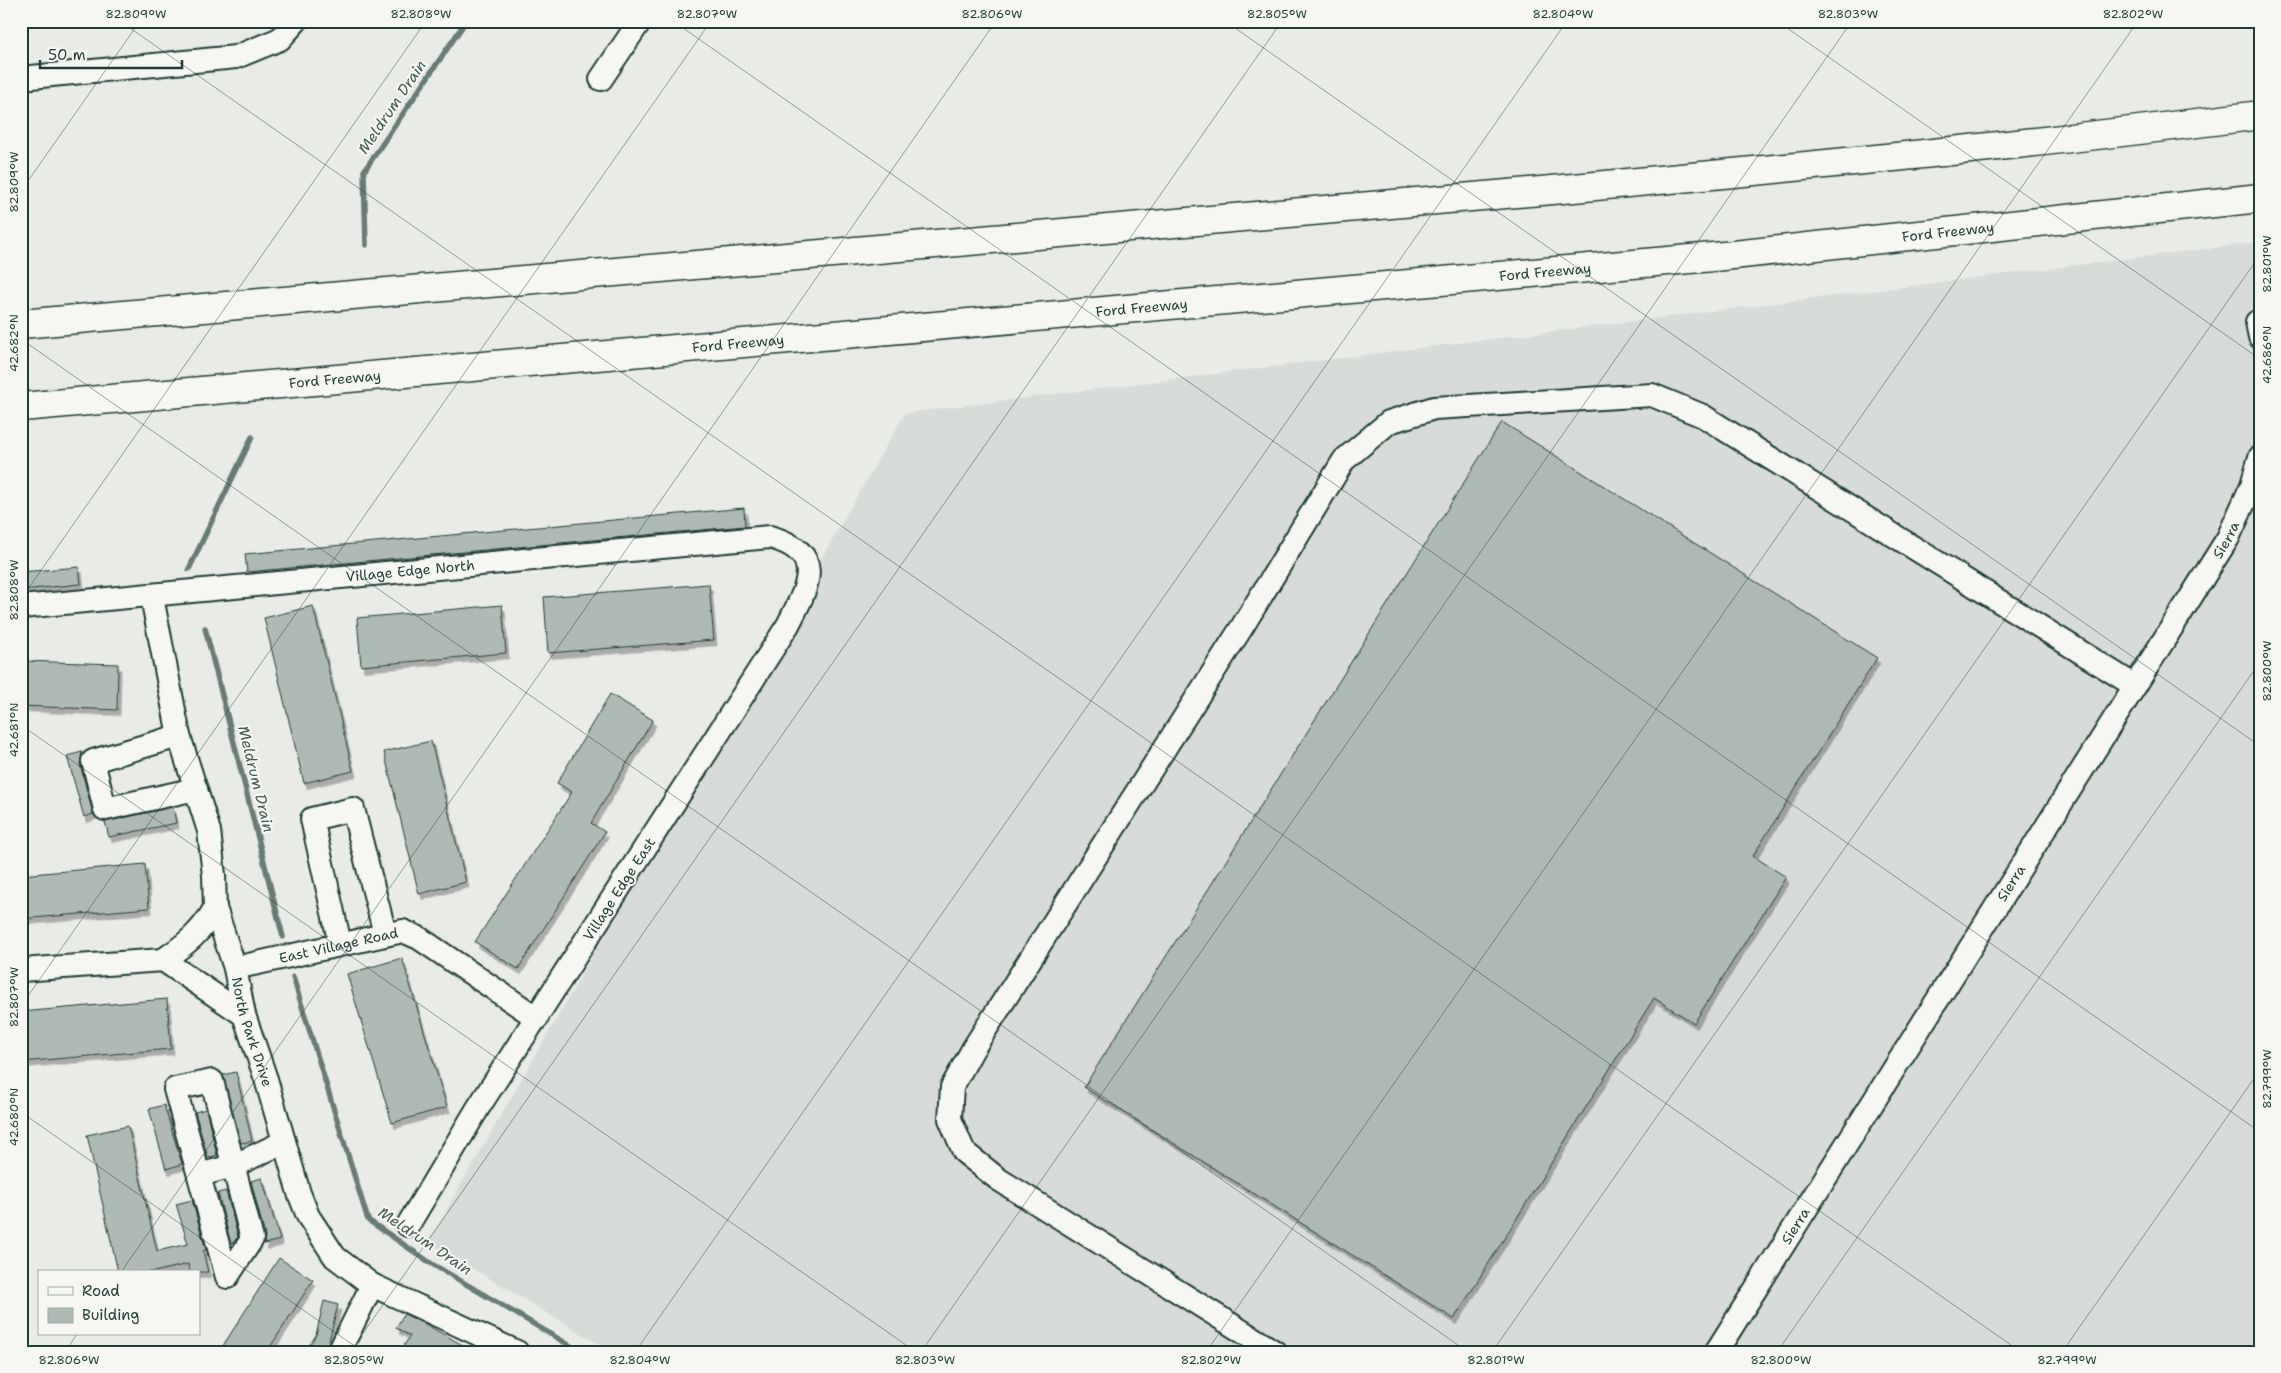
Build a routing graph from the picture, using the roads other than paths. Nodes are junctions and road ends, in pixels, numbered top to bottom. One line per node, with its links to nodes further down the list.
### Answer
1 (296, 21): 3 (street)
2 (640, 21): 4 (street)
3 (21, 78)
4 (601, 79)
5 (2260, 115): 8 (highway)
6 (2260, 198): 10 (highway, Ford Freeway)
7 (2260, 322): 9 (street)
8 (21, 324)
9 (2260, 337)
10 (21, 407)
11 (2260, 457): 15 (street, Sierra)
12 (798, 550): 13 (street, Village Edge North); 25 (street, Village Edge East)
13 (152, 596): 14 (street, Village Edge North); 16 (street, North Park Drive)
14 (21, 607)
15 (2135, 686): 33 (street); 34 (street, Sierra)
16 (179, 736): 17 (street, North Park Drive); 17 (street)
17 (196, 789): 18 (street, North Park Drive)
18 (215, 908): 21 (street); 22 (street, North Park Drive)
19 (384, 934): 20 (street, East Village Road); 20 (street); 25 (street, East Village Road)
20 (340, 944): 22 (street, East Village Road)
21 (163, 960): 23 (street); 24 (street)
22 (235, 968): 24 (street, North Park Drive)
23 (21, 970)
24 (244, 1015): 26 (street, North Park Drive)
25 (537, 1018): 29 (street, Village Edge East)
26 (284, 1142): 27 (street); 30 (street, North Park Drive)
27 (233, 1166): 28 (street); 28 (street); 28 (street)
28 (199, 1175)
29 (408, 1225)
30 (372, 1284): 31 (street); 32 (street, North Park Drive)
31 (339, 1352)
32 (517, 1352)
33 (1275, 1352)
34 (1716, 1352)

